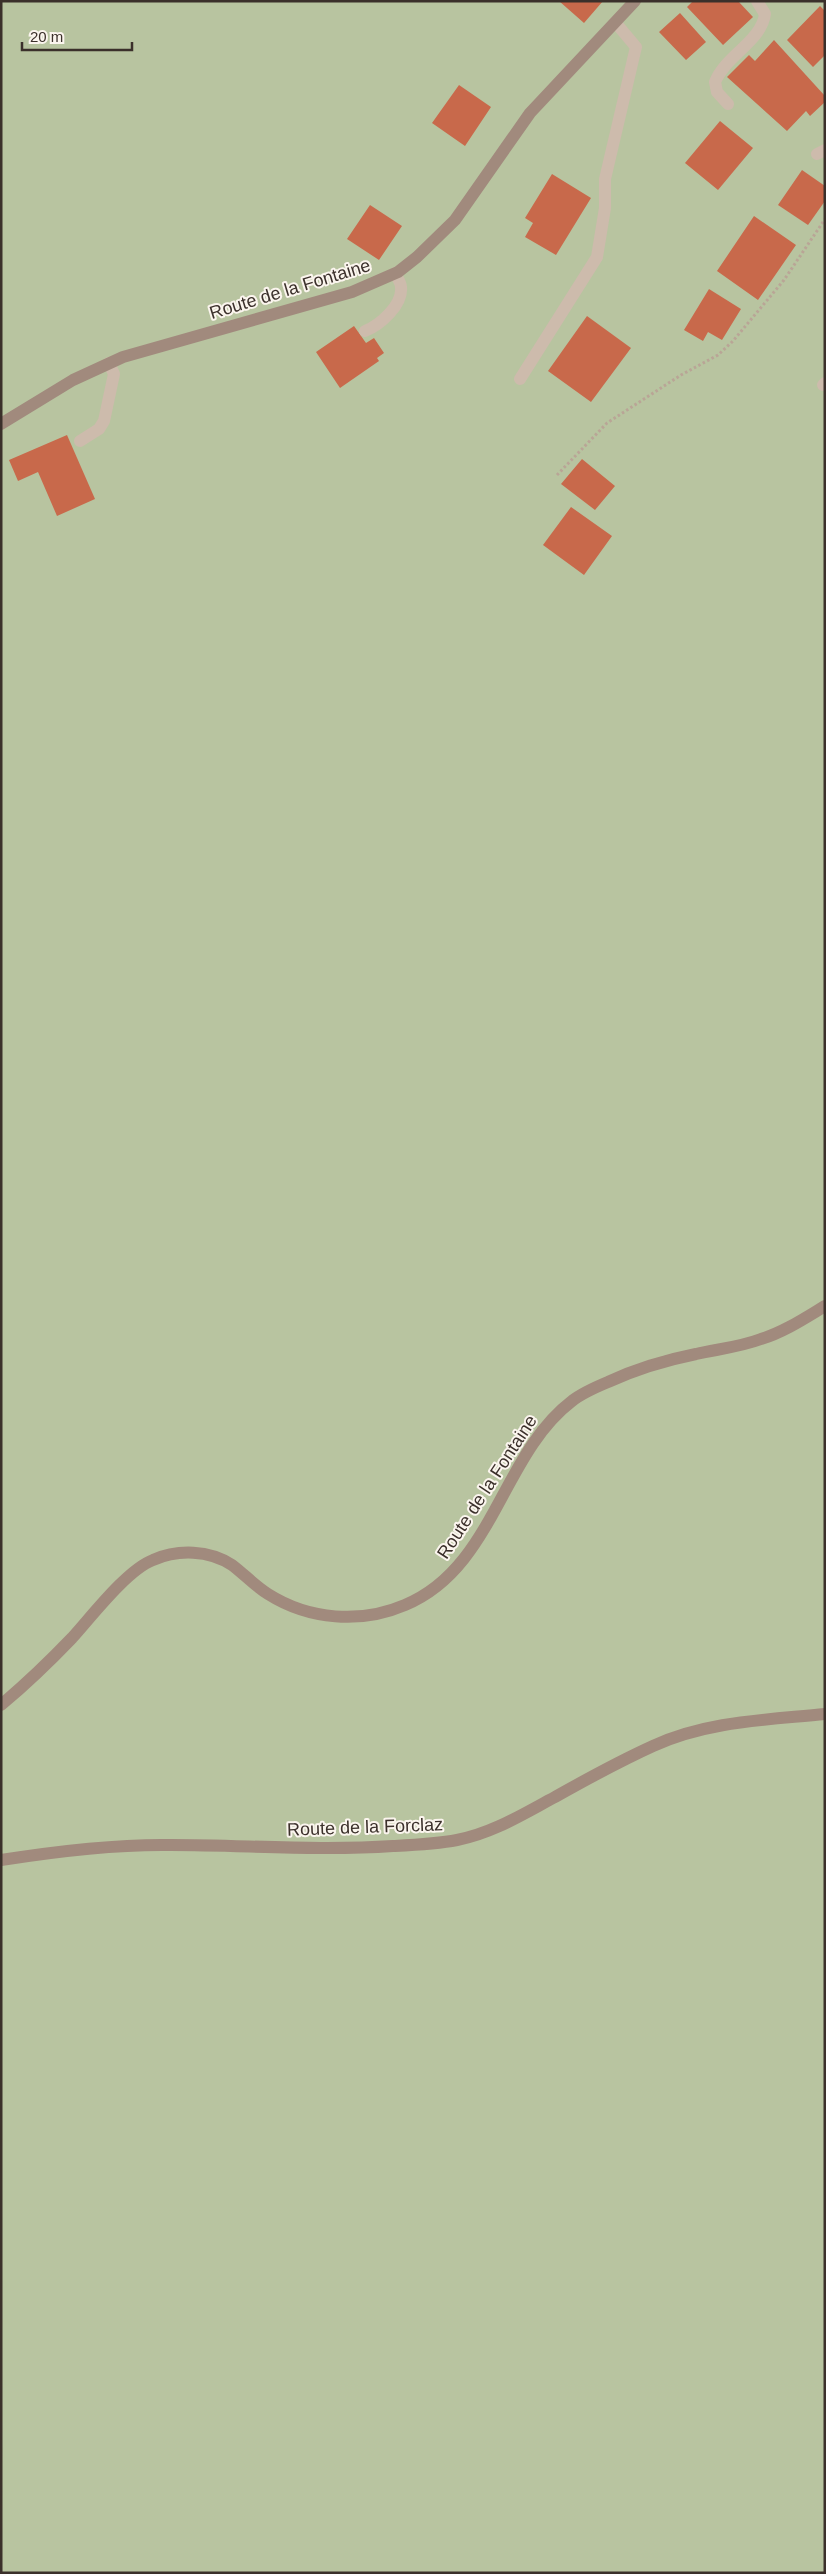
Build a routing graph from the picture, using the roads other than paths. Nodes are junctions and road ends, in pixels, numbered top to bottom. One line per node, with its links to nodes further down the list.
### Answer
1 (635, 1): 3 (street, Route de la Fontaine)
2 (758, 1): 4 (lane)
3 (615, 22): 5 (street, Route de la Fontaine); 8 (lane)
4 (728, 104)
5 (395, 273): 6 (lane); 7 (street, Route de la Fontaine)
6 (365, 331)
7 (109, 363): 9 (street, Route de la Fontaine); 10 (lane)
8 (520, 379)
9 (1, 424)
10 (80, 441)
11 (825, 1306): 12 (street, Route de la Fontaine)
12 (1, 1705)
13 (825, 1714): 14 (street, Route de la Forclaz)
14 (1, 1860)

